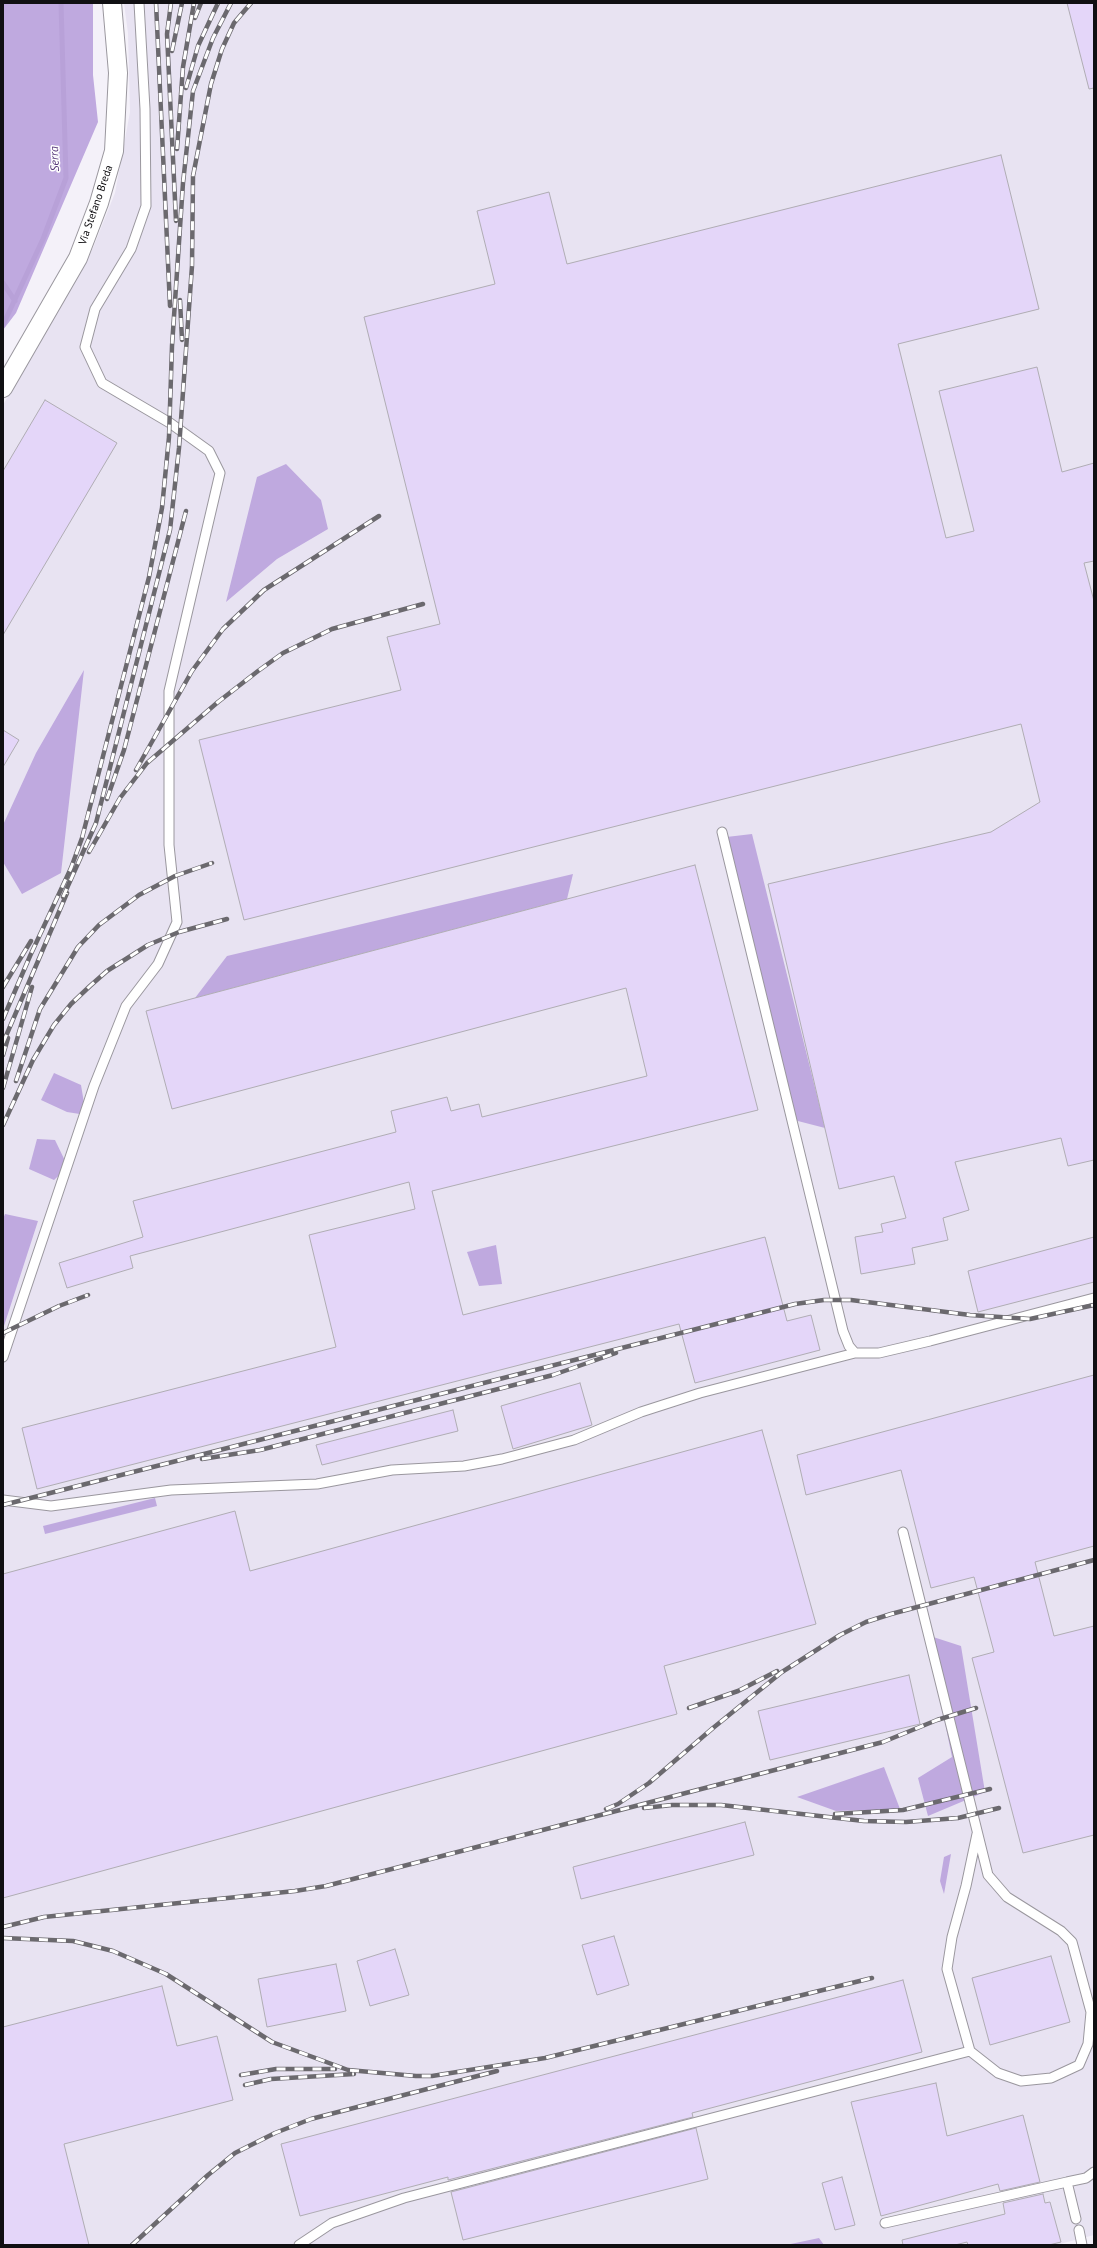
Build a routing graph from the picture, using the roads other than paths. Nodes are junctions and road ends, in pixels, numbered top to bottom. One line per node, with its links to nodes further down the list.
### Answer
1 (112, 3): 3 (street, Via Stefano Breda)
2 (139, 3): 7 (lane)
3 (3, 388)
4 (722, 832): 6 (lane)
5 (1094, 1298): 6 (lane)
6 (855, 1353): 8 (lane)
7 (3, 1357)
8 (3, 1500)
9 (903, 1532): 10 (lane)
10 (978, 1834): 11 (lane); 11 (lane)
11 (970, 2051): 18 (lane)
12 (1094, 2172): 13 (lane)
13 (1090, 2180): 14 (lane)
14 (1067, 2182): 15 (lane); 16 (lane)
15 (1076, 2219)
16 (885, 2223)
17 (1079, 2230): 19 (lane)
18 (299, 2245)
19 (1082, 2245)

